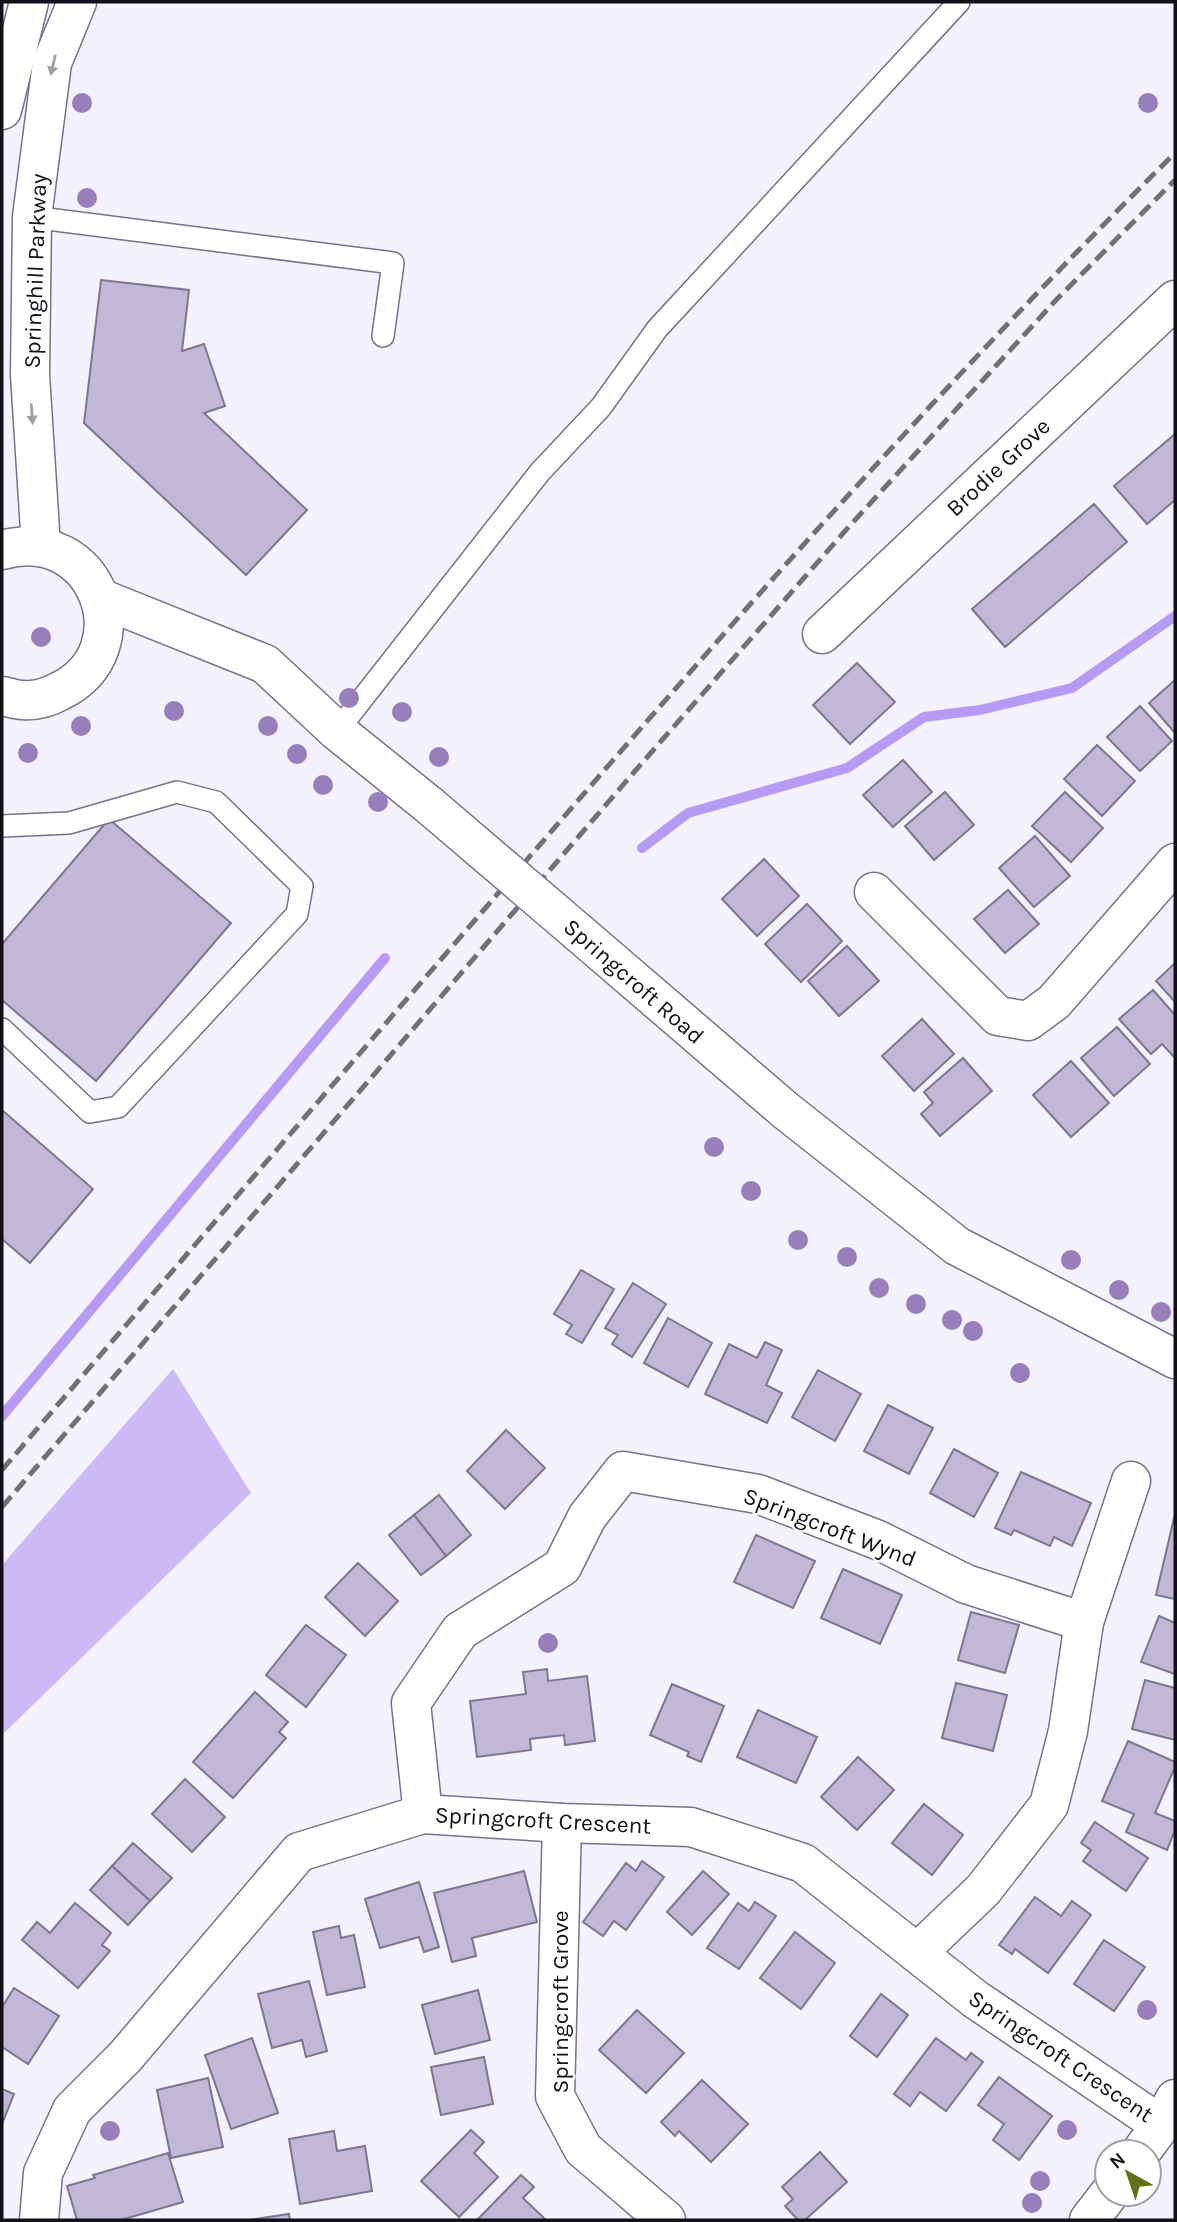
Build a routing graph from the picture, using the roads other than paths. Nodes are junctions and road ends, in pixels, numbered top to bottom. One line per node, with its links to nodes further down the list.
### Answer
1 (29, 2): 4 (street)
2 (77, 2): 5 (street, Springhill Parkway, one-way to 5)
3 (960, 2): 13 (lane)
4 (2, 110)
5 (32, 218): 7 (lane); 8 (street, Springhill Parkway, one-way to 8)
6 (1175, 300): 11 (street, Brodie Grove)
7 (383, 336)
8 (41, 546): 9 (street); 10 (street)
9 (2, 550)
10 (100, 598): 12 (street); 13 (street, Springcroft Road)
11 (821, 635)
12 (2, 696)
13 (337, 731): 18 (street, Springcroft Road, bridge)
14 (2, 825): 17 (lane)
15 (1175, 863): 16 (street)
16 (874, 892)
17 (2, 1029)
18 (1175, 1359)
19 (1131, 1481): 20 (street)
20 (1084, 1622): 21 (street, Springcroft Wynd); 23 (street)
21 (423, 1814): 22 (street, Springcroft Crescent); 25 (street, Springcroft Crescent)
22 (562, 1823): 23 (street, Springcroft Crescent); 26 (street, Springcroft Grove)
23 (917, 1953): 24 (street, Springcroft Crescent)
24 (1159, 2125)
25 (39, 2220)
26 (666, 2220)

